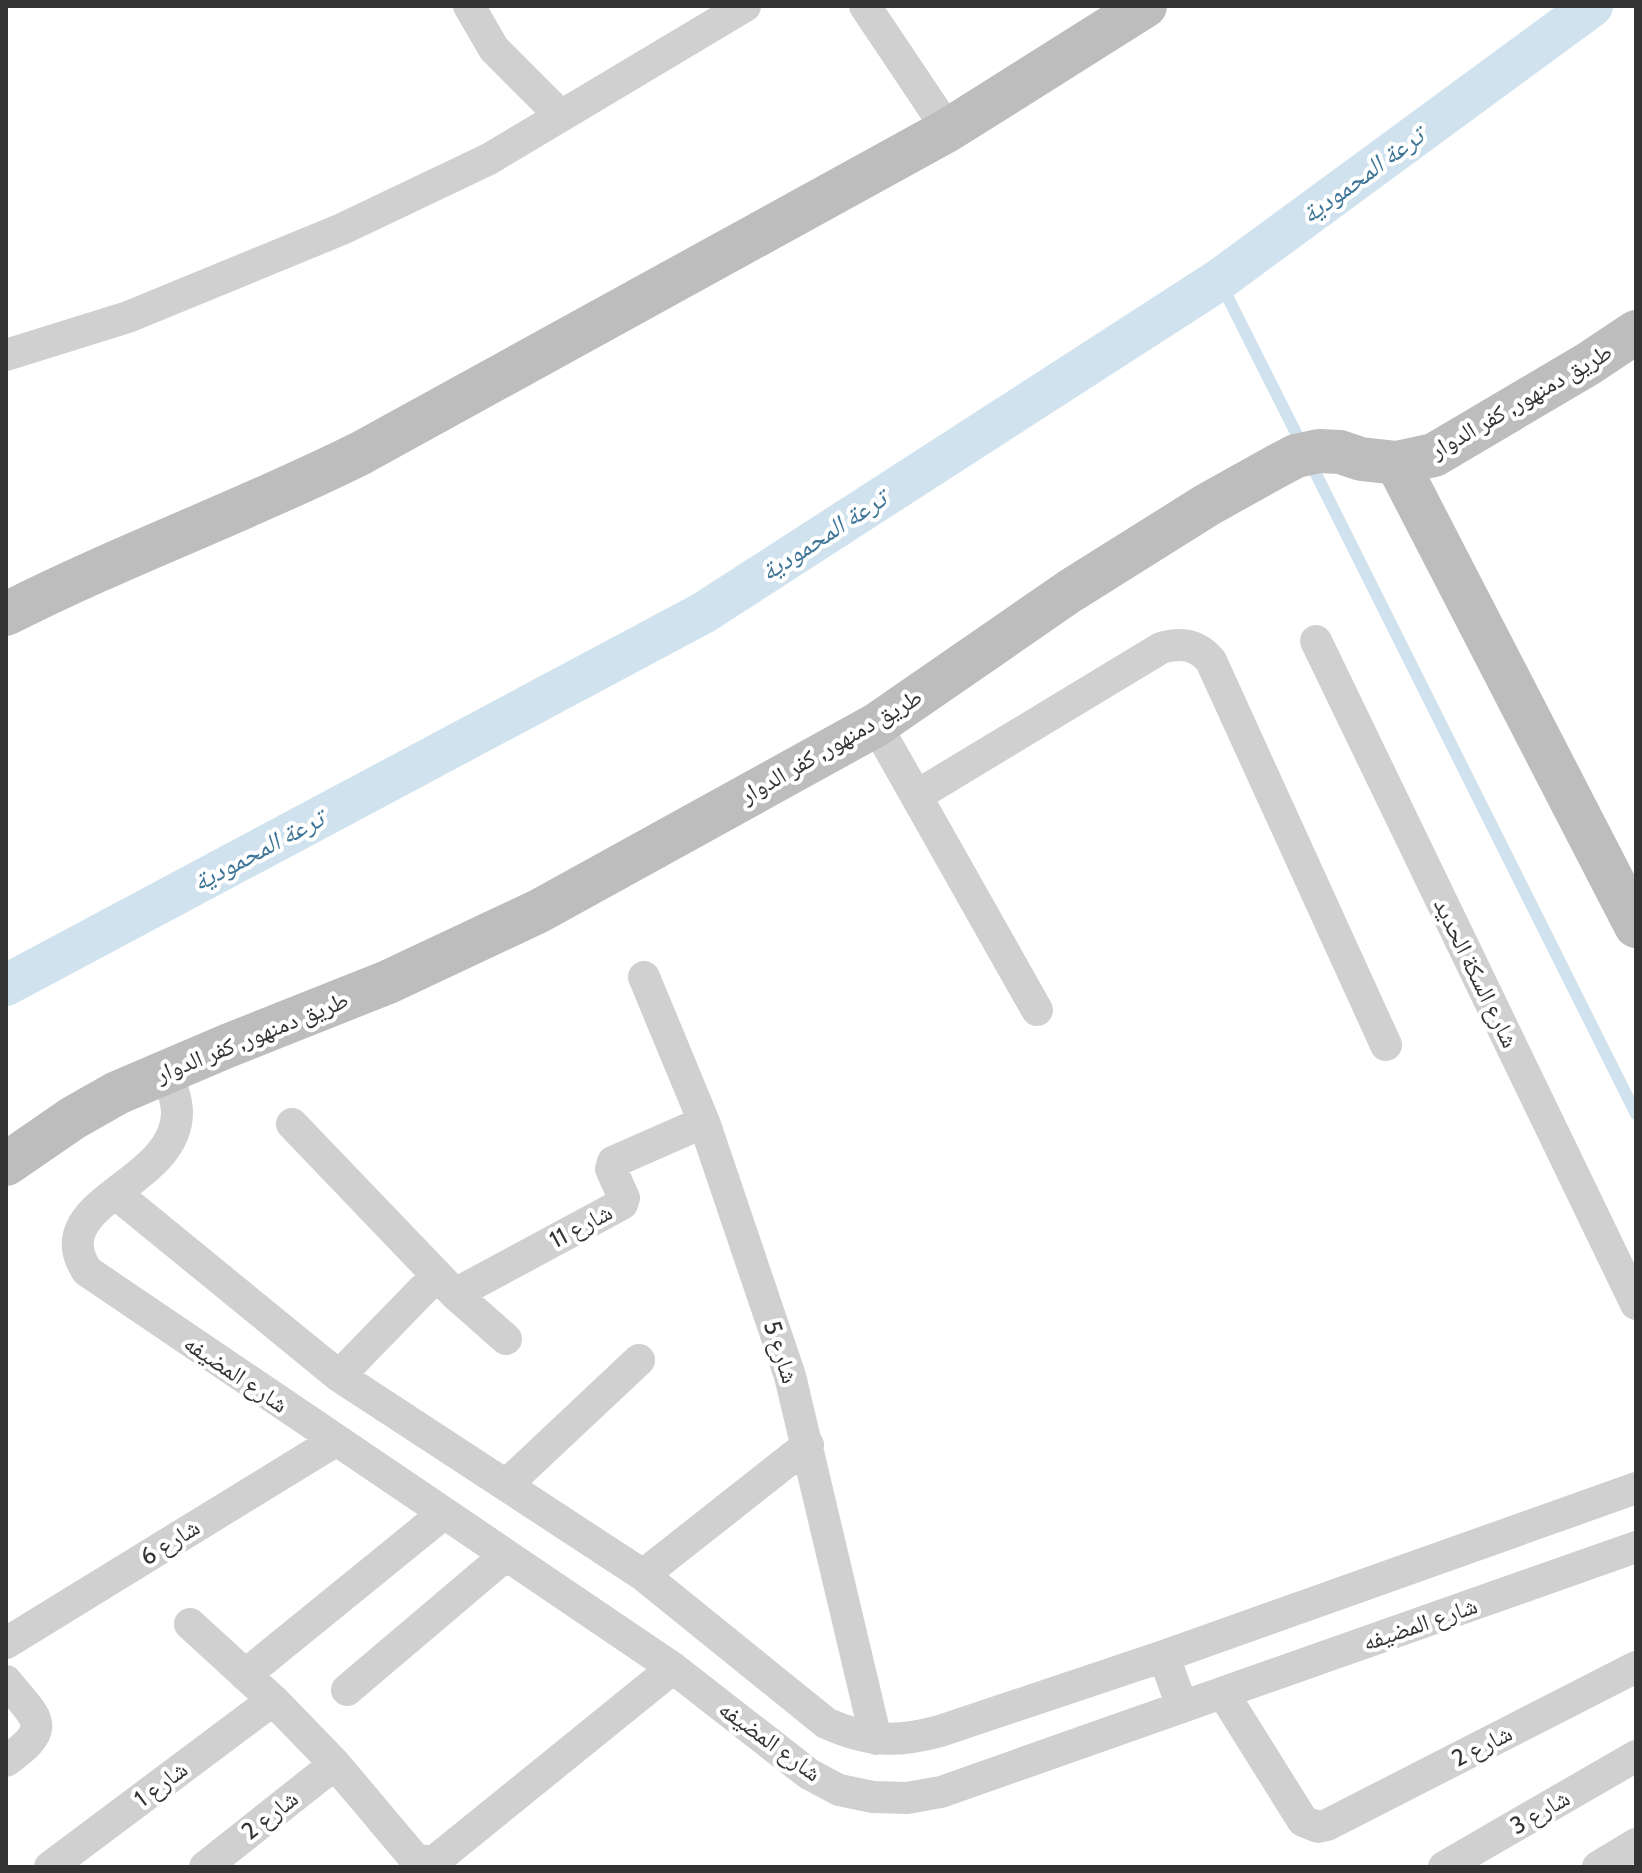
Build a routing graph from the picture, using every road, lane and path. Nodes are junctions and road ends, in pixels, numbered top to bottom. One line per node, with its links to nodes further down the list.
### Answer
1 (469, 6): 5 (street)
2 (745, 6): 5 (street)
3 (865, 6): 6 (street)
4 (1145, 6): 6 (main road)
5 (560, 115): 8 (street)
6 (948, 130): 10 (main road)
7 (1636, 332): 9 (main road, طريق دمنهور, كفر الدوار)
8 (6, 355)
9 (1397, 463): 12 (main road, طريق دمنهور, كفر الدوار); 14 (main road)
10 (6, 614)
11 (1316, 641): 24 (street, شارع السكة الحديد)
12 (876, 725): 13 (street); 18 (main road, طريق دمنهور, كفر الدوار)
13 (916, 796): 16 (street); 17 (street)
14 (1636, 926)
15 (644, 977): 19 (street, شارع 5)
16 (1037, 1010)
17 (1386, 1045)
18 (165, 1071): 21 (main road, طريق دمنهور, كفر الدوار); 22 (street, شارع المضيفه)
19 (704, 1122): 23 (street, شارع 11); 29 (street, شارع 5)
20 (292, 1124): 23 (street)
21 (6, 1164)
22 (115, 1193): 27 (street, شارع المضيفه); 28 (street, شارع المضيفه)
23 (446, 1285): 25 (street); 27 (street)
24 (1636, 1304)
25 (506, 1339)
26 (639, 1360): 30 (street)
27 (339, 1376): 30 (street, شارع المضيفه)
28 (335, 1441): 32 (street, شارع المضيفه); 37 (street, شارع 6)
29 (808, 1445): 35 (street); 47 (street, شارع 5)
30 (506, 1485): 35 (street, شارع المضيفه)
31 (1636, 1488): 38 (street, شارع المضيفه)
32 (443, 1514): 34 (street, شارع المضيفه); 41 (street)
33 (1636, 1547): 44 (street, شارع المضيفه)
34 (505, 1556): 40 (street, شارع المضيفه); 43 (street)
35 (643, 1575): 47 (street, شارع المضيفه)
36 (190, 1624): 41 (street)
37 (6, 1643)
38 (1164, 1656): 46 (street); 47 (street, شارع المضيفه)
39 (1636, 1667): 44 (street, شارع 2)
40 (673, 1668): 46 (street, شارع المضيفه); 50 (street)
41 (245, 1675): 45 (street)
42 (6, 1681): 49 (street)
43 (347, 1690)
44 (1223, 1693): 46 (street, شارع المضيفه)
45 (273, 1700): 50 (street); 52 (street, شارع 1)
46 (1182, 1707)
47 (876, 1739)
48 (1636, 1756): 54 (street, شارع 3)
49 (6, 1761)
50 (335, 1764): 53 (street, شارع 2)
51 (1636, 1844): 55 (street)
52 (50, 1867)
53 (205, 1867)
54 (1444, 1867)
55 (1598, 1867)

